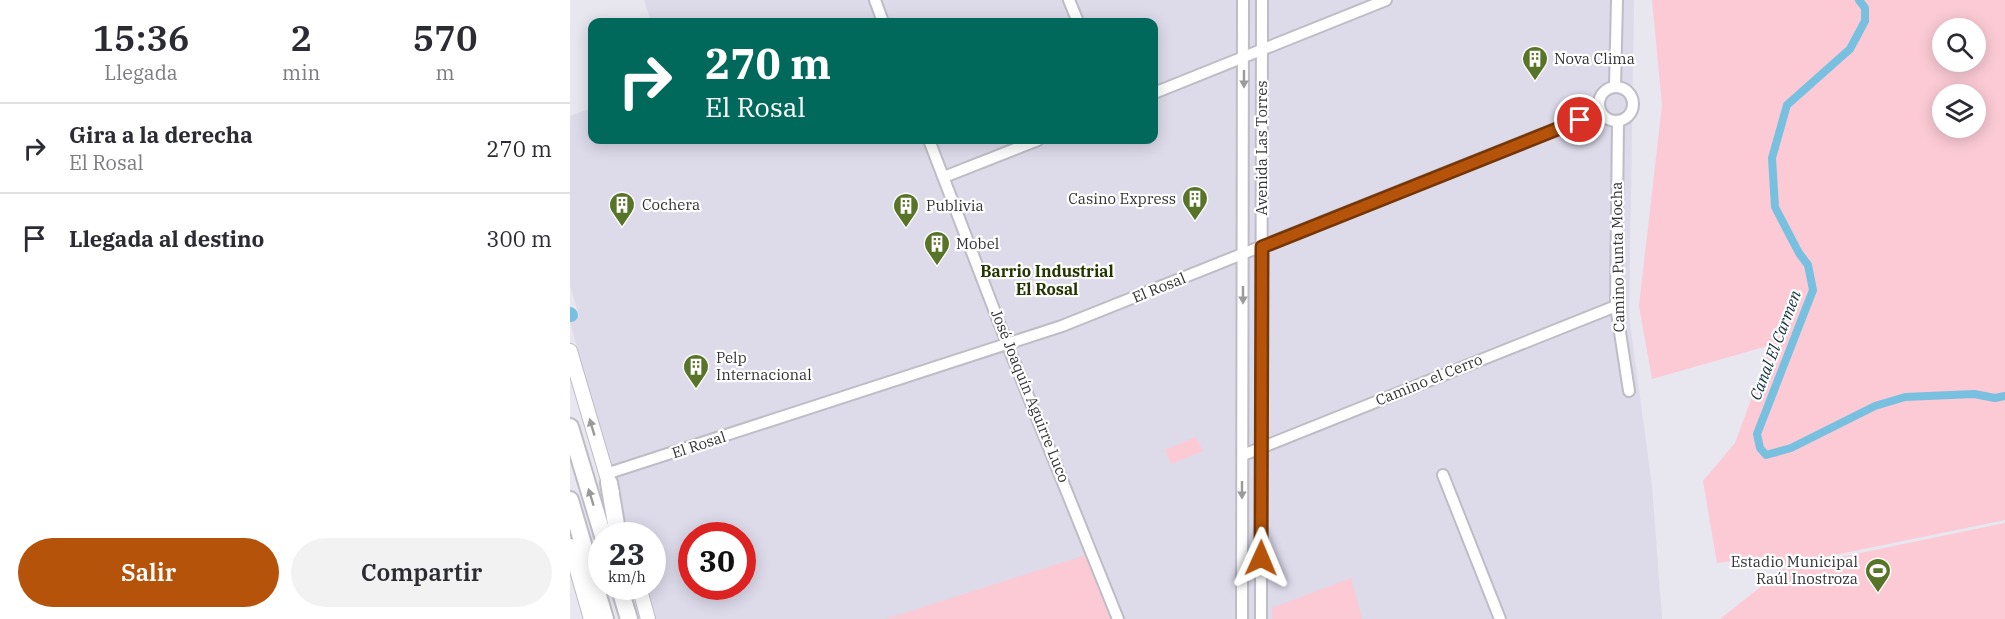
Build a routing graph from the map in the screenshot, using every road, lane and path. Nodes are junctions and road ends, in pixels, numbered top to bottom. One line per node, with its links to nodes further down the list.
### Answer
1 (875, 0): 7 (street)
2 (1070, 0): 8 (street)
3 (1243, 0): 10 (street, Avenida Las Torres)
4 (1262, 0): 9 (street, Avenida Las Torres)
5 (1386, 0): 9 (street)
6 (1617, 0): 11 (street)
7 (882, 18)
8 (1077, 18)
9 (1262, 49): 10 (street); 18 (street, Avenida Las Torres)
10 (1244, 58): 12 (street); 19 (street, Avenida Las Torres, one-way to 19)
11 (1615, 87): 13 (street); 14 (street)
12 (1158, 91)
13 (1600, 111): 14 (street); 18 (street, El Rosal)
14 (1618, 121): 20 (street, Camino Punta Mocha)
15 (931, 144): 17 (street, José Joaquín Aguirre Luco)
16 (1028, 144): 17 (street)
17 (944, 177): 21 (street, José Joaquín Aguirre Luco)
18 (1262, 247): 19 (street, El Rosal); 25 (street, Avenida Las Torres)
19 (1243, 254): 21 (street, El Rosal); 26 (street, Avenida Las Torres, one-way to 26)
20 (1616, 306): 23 (street, Camino Punta Mocha); 25 (street, Camino el Cerro)
21 (1008, 346): 28 (street, El Rosal); 46 (street, José Joaquín Aguirre Luco)
22 (570, 351): 28 (main road, one-way to 22)
23 (1629, 391)
24 (570, 427): 31 (highway, one-way to 24)
25 (1262, 447): 26 (street, Camino el Cerro); 36 (street, Avenida Las Torres)
26 (1243, 455): 34 (street, Avenida Las Torres, one-way to 34)
27 (1443, 476): 49 (street)
28 (608, 479): 32 (highway); 33 (main road)
29 (570, 500): 35 (highway)
30 (570, 510): 35 (highway)
31 (599, 522)
32 (616, 522)
33 (620, 522)
34 (1242, 534): 36 (street); 37 (street, Avenida Las Torres)
35 (577, 547): 42 (main road); 43 (highway)
36 (1261, 558): 38 (street, Avenida Las Torres)
37 (1242, 594): 38 (street); 47 (street, Avenida Las Torres)
38 (1261, 594): 48 (street, Avenida Las Torres)
39 (624, 600): 44 (highway)
40 (629, 600): 44 (highway)
41 (643, 600): 45 (main road)
42 (591, 619)
43 (605, 619)
44 (631, 619)
45 (648, 619)
46 (1118, 619)
47 (1242, 619)
48 (1261, 619)
49 (1500, 619)

